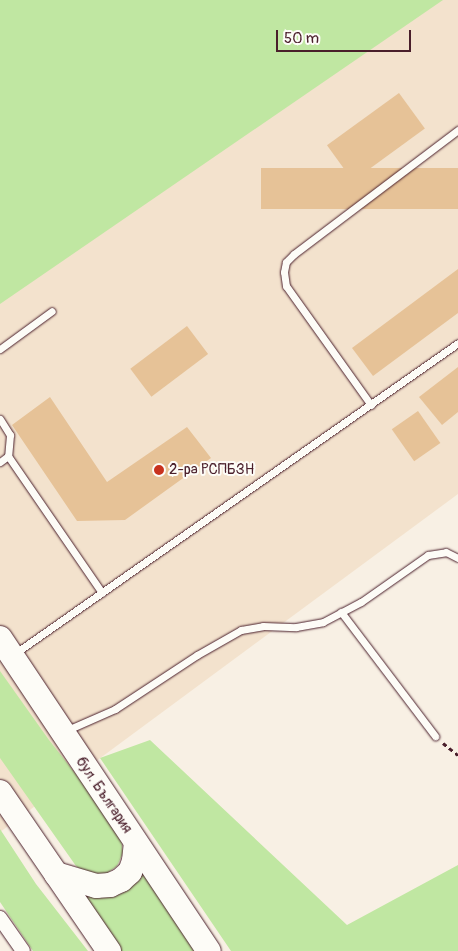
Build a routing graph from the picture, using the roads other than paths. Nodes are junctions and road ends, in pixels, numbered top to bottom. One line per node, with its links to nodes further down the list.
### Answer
1 (458, 130): 5 (lane)
2 (52, 311): 4 (lane)
3 (458, 343): 5 (lane)
4 (0, 349)
5 (371, 405): 10 (lane)
6 (0, 419): 7 (lane)
7 (8, 456): 8 (lane); 10 (lane)
8 (0, 462)
9 (458, 558): 11 (lane)
10 (102, 593): 12 (lane)
11 (341, 612): 13 (lane); 14 (lane)
12 (6, 647): 13 (highway, бул. България)
13 (63, 733): 16 (highway, бул. България)
14 (435, 736)
15 (0, 792): 17 (highway)
16 (136, 843): 17 (highway); 21 (highway, бул. България)
17 (56, 874): 20 (highway)
18 (0, 918): 19 (street)
19 (23, 951)
20 (109, 951)
21 (210, 951)

